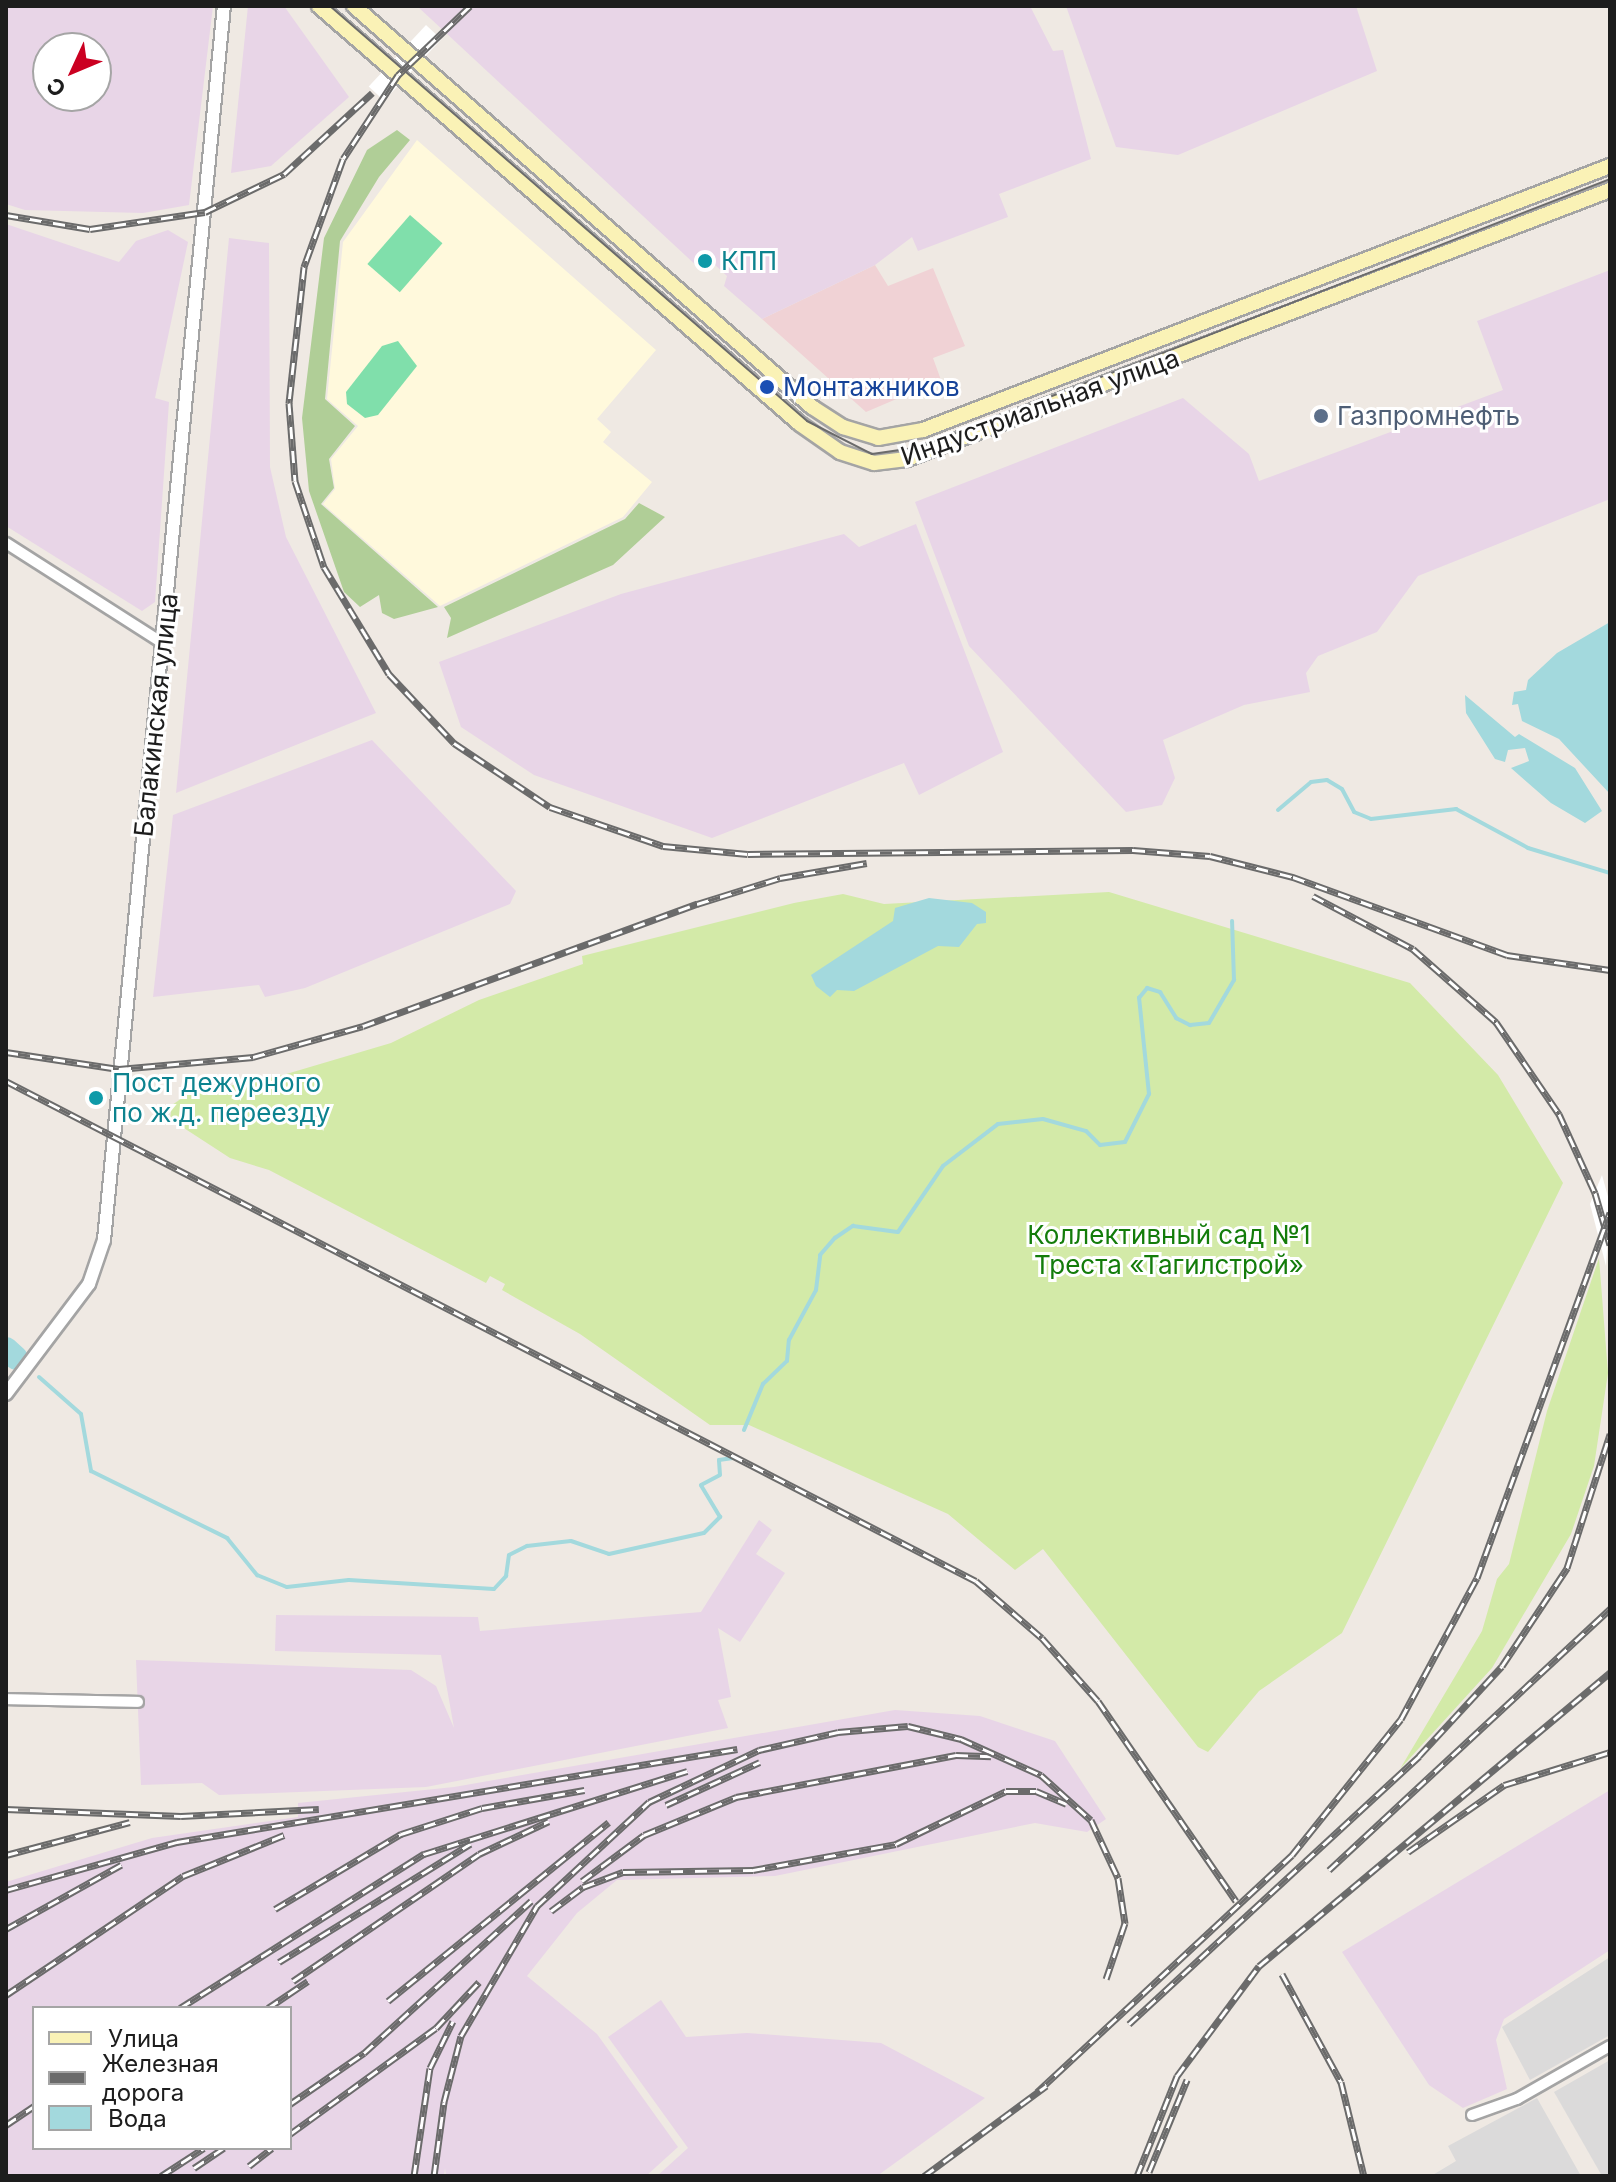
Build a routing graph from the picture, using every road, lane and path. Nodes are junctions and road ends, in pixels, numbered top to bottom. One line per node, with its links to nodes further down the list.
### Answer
1 (224, 6): 7 (street, Балакинская улица)
2 (319, 6): 5 (main road, Индустриальная улица)
3 (354, 6): 4 (main road, Индустриальная улица)
4 (1610, 166)
5 (1610, 190)
6 (6, 543): 7 (street)
7 (161, 642): 8 (street, Балакинская улица)
8 (6, 1394)
9 (6, 1699): 10 (street)
10 (138, 1702)
11 (1610, 2046): 12 (street)
12 (1472, 2115)

